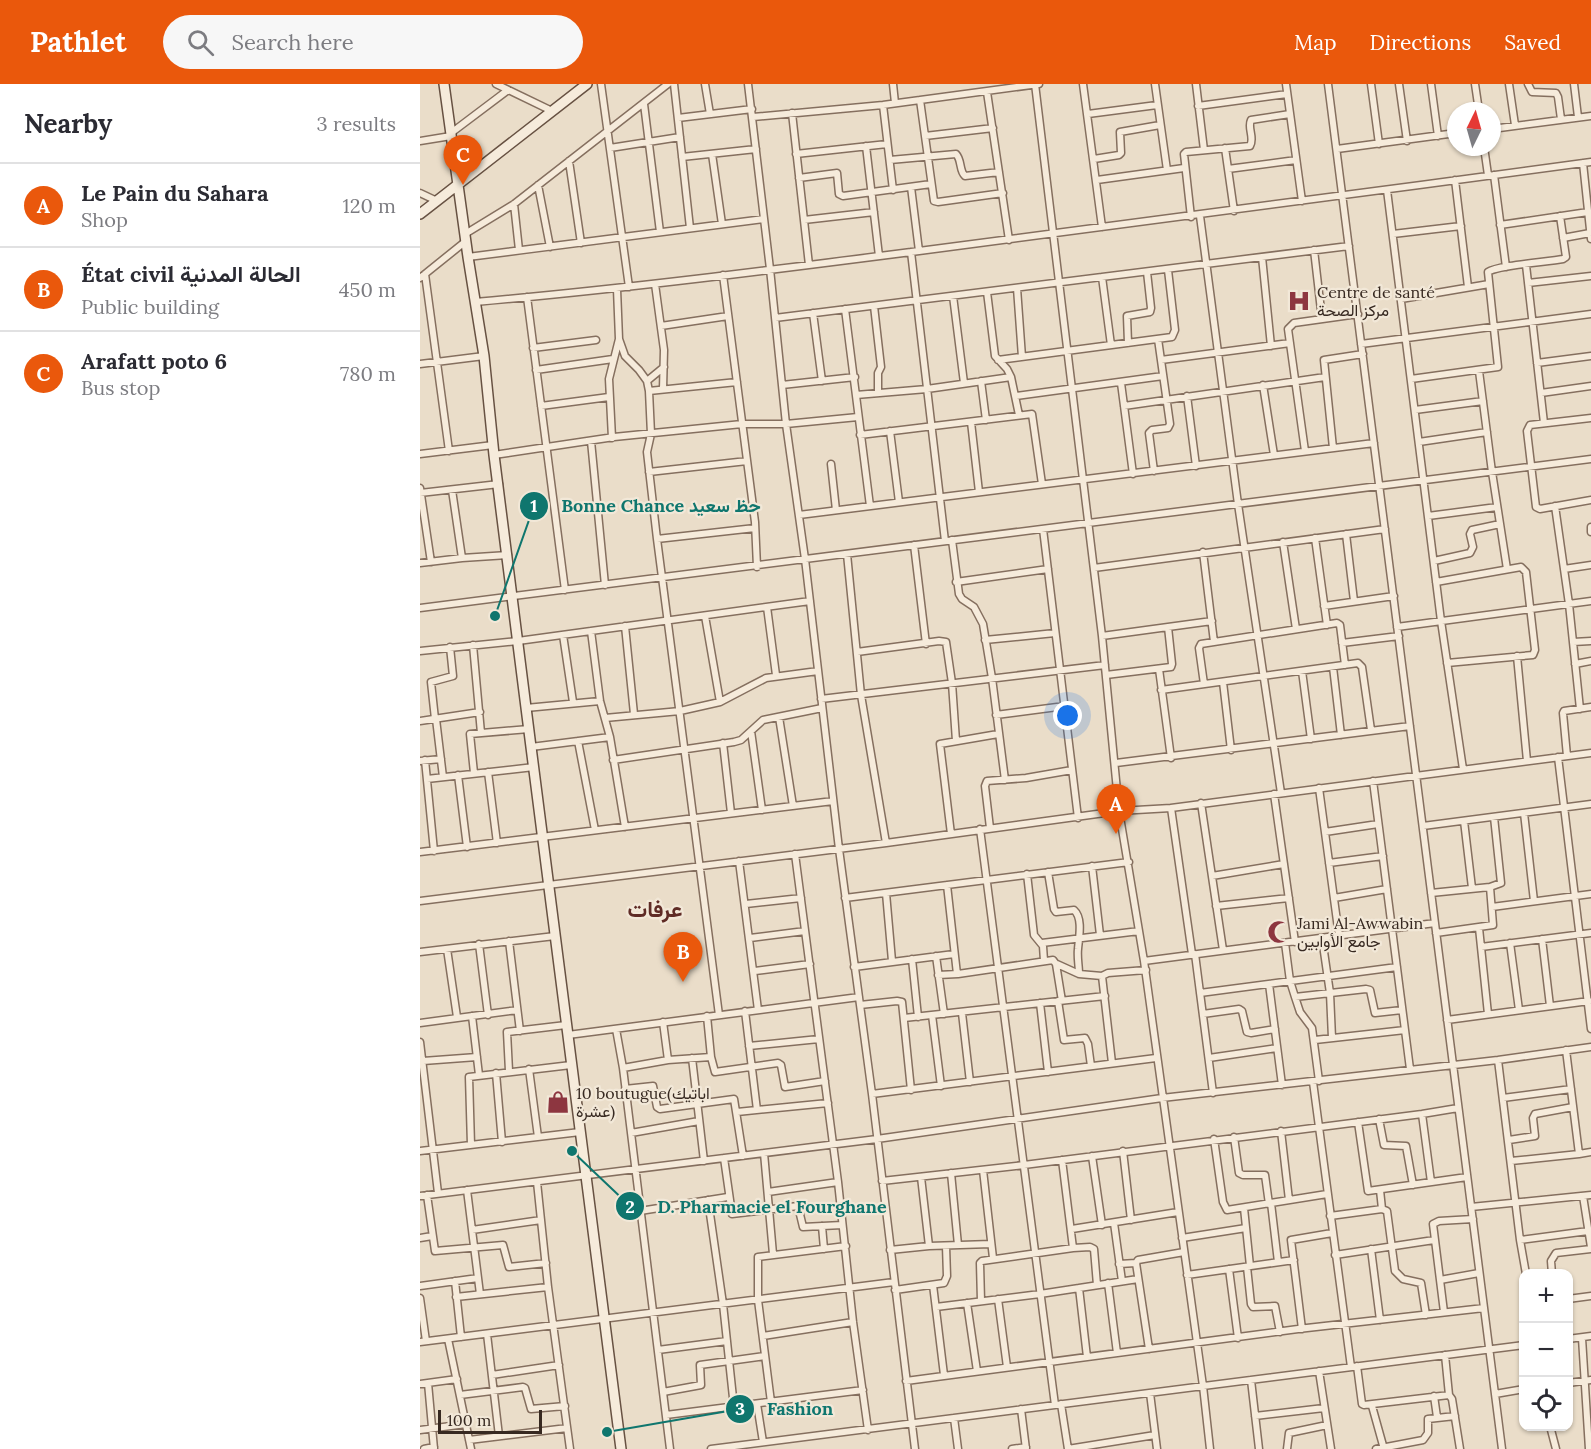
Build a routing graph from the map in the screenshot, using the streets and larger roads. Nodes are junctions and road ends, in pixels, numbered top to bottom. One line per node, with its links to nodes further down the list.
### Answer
1 (444, 84): 50 (street)
2 (496, 84): 24 (street)
3 (588, 84): 35 (street)
4 (601, 84): 49 (street)
5 (668, 84): 30 (street)
6 (674, 84): 43 (street)
7 (705, 84): 37 (street)
8 (748, 84): 34 (street)
9 (892, 84): 29 (street)
10 (1035, 84): 11 (street); 25 (street); 114 (street)
11 (1039, 84)
12 (1083, 84): 38 (street)
13 (1155, 84): 32 (street)
14 (1196, 84): 33 (street)
15 (1286, 84): 26 (street)
16 (1328, 84): 64 (street)
17 (1371, 84): 59 (street)
18 (1399, 84): 56 (street)
19 (1431, 84): 53 (street)
20 (1475, 84): 28 (street)
21 (1509, 84): 46 (street)
22 (1528, 84): 44 (street)
23 (1574, 84): 42 (street)
24 (508, 90): 35 (street); 50 (street)
25 (987, 92): 27 (street); 48 (street)
26 (1287, 94): 33 (street); 39 (street)
27 (920, 100): 29 (street); 52 (street)
28 (1478, 102)
29 (895, 103): 31 (street)
30 (644, 104): 49 (street); 57 (street)
31 (883, 105): 36 (street); 58 (street)
32 (1157, 105): 38 (street); 45 (street)
33 (1198, 106): 65 (street)
34 (752, 109): 37 (street); 41 (street)
35 (552, 111): 85 (street)
36 (792, 113): 41 (street); 67 (street)
37 (710, 114): 43 (street)
38 (1088, 114): 71 (street)
39 (1290, 114): 62 (street); 73 (street)
40 (1591, 116): 42 (street)
41 (753, 117): 63 (street)
42 (1578, 117): 44 (street)
43 (678, 118): 54 (street)
44 (1561, 119): 46 (street)
45 (1160, 125): 71 (street); 79 (street)
46 (1515, 125): 47 (street)
47 (1501, 127)
48 (993, 128): 52 (street); 80 (street)
49 (607, 131): 61 (street); 74 (street)
50 (451, 134): 55 (street); 85 (street)
51 (1447, 134): 53 (street)
52 (925, 136): 68 (street)
53 (1438, 136): 56 (street)
54 (681, 137): 57 (street); 70 (street)
55 (420, 141)
56 (1407, 141): 59 (street)
57 (649, 142): 61 (street); 112 (street)
58 (887, 144): 60 (street); 72 (street)
59 (1378, 144): 64 (street)
60 (866, 146): 67 (street); 91 (street)
61 (610, 148): 117 (street)
62 (1225, 148): 65 (street); 78 (street)
63 (756, 149): 66 (street); 105 (street)
64 (1337, 149): 94 (street)
65 (1204, 150): 77 (street)
66 (712, 154): 70 (street); 107 (street)
67 (796, 154): 82 (street)
68 (927, 156): 72 (street); 80 (street); 86 (street)
69 (1486, 156): 81 (street)
70 (682, 157): 111 (street)
71 (1094, 159): 83 (street)
72 (890, 160): 89 (street)
73 (1296, 160): 78 (street); 96 (street)
74 (569, 161): 87 (street); 121 (street)
75 (1591, 162): 76 (street)
76 (1582, 163): 81 (street); 100 (street)
77 (1184, 168): 79 (street); 104 (street)
78 (1228, 169): 98 (street)
79 (1167, 170): 83 (street)
80 (999, 172): 93 (street)
81 (1491, 175): 84 (street); 108 (street)
82 (799, 178): 91 (street); 106 (street)
83 (1097, 180): 110 (street)
84 (1455, 180): 90 (street); 109 (street)
85 (458, 184): 95 (street); 116 (street)
86 (931, 184): 88 (street); 93 (street)
87 (538, 185): 97 (street); 123 (street)
88 (911, 187): 89 (street); 126 (street)
89 (893, 190): 91 (street)
90 (1387, 190): 94 (street); 115 (street)
91 (872, 192): 99 (street)
92 (420, 193): 95 (street)
93 (1003, 193): 120 (street)
94 (1343, 196): 96 (street); 122 (street)
95 (437, 201): 101 (street)
96 (1302, 201): 98 (street)
97 (513, 204): 116 (street); 124 (street)
98 (1234, 211): 102 (street)
99 (874, 212): 106 (street); 128 (street)
100 (1588, 212): 103 (street); 113 (street)
101 (420, 214)
102 (1200, 216): 104 (street); 131 (street)
103 (1560, 216): 108 (street); 118 (street)
104 (1191, 217): 110 (street)
105 (764, 219): 107 (street); 135 (street)
106 (804, 220): 132 (street)
107 (722, 224): 111 (street)
108 (1500, 225): 134 (street)
109 (1461, 226): 115 (street); 147 (street)
110 (1102, 227): 114 (street)
111 (690, 228): 112 (street)
112 (660, 232): 117 (street)
113 (1590, 233): 118 (street); 119 (street)
114 (1053, 234): 120 (street); 142 (street)
115 (1393, 234): 153 (street)
116 (465, 237): 129 (street); 139 (street)
117 (622, 237): 121 (street); 146 (street)
118 (1563, 238): 133 (street)
119 (1591, 238)
120 (1009, 240): 126 (street)
121 (581, 243): 123 (street)
122 (1349, 246): 125 (street); 159 (street)
123 (550, 247): 124 (street)
124 (519, 250): 129 (street)
125 (1314, 250): 130 (street); 163 (street)
126 (919, 251): 127 (street)
127 (911, 252): 128 (street); 154 (street)
128 (879, 256): 132 (street)
129 (468, 257): 155 (street)
130 (1262, 257): 131 (street); 175 (street)
131 (1207, 264): 136 (street); 178 (street)
132 (809, 265): 135 (street)
133 (1526, 265): 134 (street); 143 (street)
134 (1506, 267): 145 (street)
135 (770, 269): 138 (street); 162 (street)
136 (1168, 270): 137 (street); 169 (street)
137 (1147, 272): 141 (street); 171 (street)
138 (723, 275): 144 (street); 161 (street)
139 (423, 276): 186 (street)
140 (1591, 276): 143 (street)
141 (1102, 277): 142 (street); 174 (street)
142 (1059, 282): 148 (street); 177 (street)
143 (1528, 283): 164 (street)
144 (655, 284): 146 (street); 165 (street)
145 (1490, 284): 147 (street); 166 (street)
146 (629, 287): 149 (street)
147 (1468, 287): 153 (street)
148 (1017, 288): 150 (street); 182 (street)
149 (617, 289): 152 (street); 168 (street)
150 (987, 292): 151 (street); 184 (street)
151 (953, 296): 154 (street); 203 (street)
152 (527, 297): 155 (street); 176 (street)
153 (1401, 299): 167 (street)
154 (916, 300): 156 (street); 208 (street)
155 (475, 302): 180 (street)
156 (874, 306): 157 (street); 212 (street)
157 (845, 309): 158 (street); 193 (street)
158 (813, 313): 162 (street); 198 (street)
159 (1358, 314): 163 (street); 173 (street)
160 (1591, 314): 164 (street)
161 (728, 316): 165 (street); 201 (street)
162 (775, 318): 204 (street)
163 (1322, 319): 172 (street)
164 (1533, 321): 166 (street); 187 (street)
165 (661, 326): 189 (street)
166 (1494, 328): 167 (street); 191 (street)
167 (1407, 338): 173 (street); 196 (street)
168 (619, 339): 183 (street); 197 (street)
169 (1158, 339): 171 (street); 185 (street)
170 (597, 340): 176 (street)
171 (1128, 343): 174 (street)
172 (1290, 343): 175 (street); 200 (street)
173 (1362, 344): 179 (street)
174 (1111, 345): 177 (street)
175 (1271, 346): 178 (street)
176 (533, 348): 190 (street)
177 (1068, 351): 182 (street); 209 (street)
178 (1219, 353): 185 (street); 210 (street)
179 (1363, 354): 195 (street); 239 (street)
180 (484, 356): 186 (street); 240 (street)
181 (1591, 356): 187 (street)
182 (1022, 357): 184 (street)
183 (613, 360): 190 (street); 217 (street)
184 (998, 360): 194 (street)
185 (1161, 360): 192 (street)
186 (437, 362): 188 (street); 243 (street)
187 (1537, 363): 213 (street)
188 (420, 364)
189 (664, 367): 197 (street); 207 (street)
190 (536, 370): 220 (street)
191 (1479, 371): 196 (street); 219 (street)
192 (1163, 376): 202 (street); 218 (street)
193 (855, 377): 198 (street); 214 (street)
194 (1011, 377): 199 (street); 215 (street)
195 (1325, 377): 200 (street); 242 (street)
196 (1412, 380): 222 (street)
197 (647, 381): 211 (street)
198 (822, 381): 204 (street)
199 (981, 381): 203 (street); 226 (street)
200 (1295, 381): 205 (street); 244 (street)
201 (737, 382): 207 (street); 229 (street)
202 (1121, 382): 209 (street); 221 (street)
203 (964, 383): 208 (street)
204 (782, 385): 230 (street)
205 (1263, 385): 210 (street); 247 (street)
206 (1591, 387): 213 (street)
207 (663, 389): 211 (street)
208 (927, 389): 212 (street); 231 (street)
209 (1072, 389): 215 (street); 258 (street)
210 (1223, 390): 216 (street); 250 (street)
211 (649, 391): 234 (street)
212 (878, 393): 214 (street)
213 (1541, 393): 228 (street)
214 (856, 395): 224 (street)
215 (1016, 396): 223 (street)
216 (1187, 396): 218 (street); 252 (street)
217 (609, 397): 220 (street); 236 (street)
218 (1167, 399): 221 (street); 254 (street)
219 (1483, 401): 222 (street); 233 (street)
220 (541, 406): 241 (street)
221 (1124, 406): 257 (street)
222 (1415, 410): 238 (street)
223 (1019, 415): 226 (street); 261 (street)
224 (858, 417): 230 (street); 235 (street)
225 (1591, 418): 228 (street)
226 (986, 420): 227 (street)
227 (971, 422): 231 (street); 265 (street)
228 (1544, 423): 253 (street)
229 (742, 424): 230 (street); 234 (street); 249 (street)
230 (786, 424): 275 (street)
231 (932, 427): 232 (street); 267 (street)
232 (890, 431): 235 (street); 269 (street)
233 (1487, 432): 238 (street); 256 (street)
234 (651, 434): 236 (street); 255 (street)
235 (860, 435): 271 (street)
236 (612, 438): 237 (street)
237 (591, 441): 241 (street); 308 (street)
238 (1419, 442): 259 (street)
239 (1374, 443): 242 (street); 262 (street)
240 (494, 445): 243 (street); 246 (street)
241 (546, 447): 246 (street); 309 (street)
242 (1333, 448): 244 (street)
243 (449, 451): 245 (street)
244 (1305, 451): 247 (street)
245 (420, 454)
246 (494, 455): 260 (street)
247 (1274, 456): 250 (street)
248 (1591, 459): 253 (street)
249 (747, 461): 255 (street); 280 (street)
250 (1232, 461): 252 (street); 270 (street)
251 (831, 464): 274 (street)
252 (1196, 466): 254 (street)
253 (1531, 466): 256 (street); 272 (street)
254 (1154, 471): 257 (street)
255 (649, 472): 286 (street)
256 (1492, 472): 259 (street); 273 (street)
257 (1133, 474): 258 (street)
258 (1083, 480): 261 (street); 277 (street)
259 (1424, 480): 262 (street); 276 (street)
260 (499, 484): 264 (street); 293 (street)
261 (1042, 484): 265 (street)
262 (1379, 486): 270 (street); 282 (street)
263 (420, 488): 266 (street)
264 (452, 490): 266 (street); 294 (street)
265 (979, 492): 267 (street)
266 (420, 493): 297 (street)
267 (940, 497): 269 (street); 287 (street)
268 (1591, 500): 272 (street)
269 (899, 502): 271 (street)
270 (1238, 504): 277 (street); 290 (street)
271 (870, 506): 274 (street)
272 (1555, 506): 304 (street)
273 (1497, 507): 276 (street); 278 (street)
274 (836, 510): 275 (street)
275 (799, 515): 295 (street)
276 (1428, 516): 296 (street)
277 (1088, 523): 281 (street); 301 (street)
278 (1500, 524): 296 (street); 303 (street)
279 (1591, 527): 283 (street)
280 (755, 528): 286 (street); 300 (street)
281 (1043, 529): 287 (street); 302 (street)
282 (1385, 529): 284 (street); 310 (street)
283 (1591, 532)
284 (1346, 534): 285 (street); 313 (street)
285 (1315, 538): 288 (street); 316 (street)
286 (657, 539): 305 (street)
287 (949, 541): 289 (street); 306 (street)
288 (1283, 542): 290 (street); 328 (street)
289 (914, 545): 292 (street); 341 (street)
290 (1245, 547): 291 (street); 332 (street)
291 (1203, 552): 301 (street); 322 (street)
292 (846, 554): 295 (street); 345 (street)
293 (508, 555): 294 (street); 311 (street)
294 (462, 558): 297 (street)
295 (805, 559): 300 (street); 312 (street)
296 (1434, 561): 307 (street)
297 (431, 562): 298 (street)
298 (420, 563)
299 (1591, 565): 304 (street)
300 (757, 567): 305 (street)
301 (1094, 568): 333 (street)
302 (1048, 569): 306 (street); 330 (street)
303 (1507, 569): 307 (street); 319 (street)
304 (1564, 569): 315 (street)
305 (662, 577): 308 (street); 321 (street)
306 (956, 582): 336 (street)
307 (1436, 582): 323 (street)
308 (605, 585): 309 (street)
309 (565, 590): 311 (street)
310 (1394, 596): 313 (street); 327 (street)
311 (513, 597): 318 (street); 335 (street)
312 (810, 601): 317 (street); 355 (street)
313 (1354, 601): 316 (street)
314 (1591, 601): 315 (street)
315 (1569, 604): 319 (street); 339 (street)
316 (1324, 606): 324 (street)
317 (766, 607): 320 (street); 357 (street)
318 (420, 608)
319 (1529, 610): 323 (street); 346 (street)
320 (705, 616): 321 (street); 369 (street)
321 (668, 621): 325 (street); 375 (street)
322 (1212, 621): 326 (street); 338 (street)
323 (1441, 621): 327 (street); 348 (street)
324 (1326, 624): 328 (street); 340 (street)
325 (625, 626): 329 (street); 377 (street)
326 (1168, 627): 333 (street); 353 (street)
327 (1398, 627): 334 (street)
328 (1296, 629): 332 (street)
329 (591, 631): 331 (street); 367 (street)
330 (1055, 633): 336 (street); 354 (street)
331 (563, 635): 335 (street); 368 (street)
332 (1258, 635): 338 (street); 359 (street)
333 (1102, 636): 349 (street)
334 (1398, 636): 340 (street); 383 (street)
335 (518, 640): 342 (street); 372 (street)
336 (985, 640): 360 (street)
337 (1591, 641): 339 (street)
338 (1214, 642): 363 (street)
339 (1573, 642): 350 (street)
340 (1342, 643): 351 (street)
341 (926, 644): 345 (street); 362 (street)
342 (472, 645): 343 (street); 376 (street)
343 (450, 647): 344 (street); 381 (street)
344 (420, 651)
345 (857, 652): 365 (street)
346 (1517, 656): 348 (street); 406 (street)
347 (1591, 661): 350 (street)
348 (1447, 663): 409 (street)
349 (1105, 664): 354 (street); 358 (street)
350 (1575, 664): 374 (street)
351 (1345, 665): 352 (street); 385 (street)
352 (1333, 667): 356 (street); 389 (street)
353 (1159, 669): 358 (street); 364 (street)
354 (1061, 670): 360 (street); 370 (street)
355 (818, 671): 357 (street); 366 (street)
356 (1302, 671): 359 (street); 391 (street)
357 (776, 675): 369 (street)
358 (1106, 675): 407 (street)
359 (1265, 676): 361 (street); 395 (street)
360 (992, 678): 362 (street); 378 (street)
361 (1223, 682): 363 (street); 398 (street)
362 (952, 683): 365 (street); 393 (street)
363 (1204, 684): 364 (street)
364 (1161, 690): 402 (street)
365 (861, 695): 366 (street); 445 (street)
366 (821, 699): 373 (street)
367 (600, 701): 368 (street); 380 (street)
368 (573, 702): 372 (street)
369 (720, 702): 375 (street)
370 (1065, 706): 378 (street); 410 (street)
371 (1591, 707): 374 (street)
372 (526, 708): 384 (street)
373 (822, 708): 379 (street); 421 (street)
374 (1580, 709): 400 (street)
375 (680, 711): 377 (street); 397 (street)
376 (480, 712): 381 (street); 387 (street)
377 (634, 714): 380 (street)
378 (996, 715): 388 (street)
379 (779, 717): 386 (street); 424 (street)
380 (604, 718): 390 (street)
381 (436, 719): 382 (street); 403 (street)
382 (420, 721)
383 (1410, 726): 385 (street); 414 (street)
384 (529, 729): 387 (street); 396 (street)
385 (1371, 730): 389 (street)
386 (751, 731): 394 (street); 427 (street)
387 (481, 733): 412 (street)
388 (998, 734): 393 (street); 417 (street)
389 (1341, 735): 391 (street)
390 (610, 737): 392 (street); 404 (street)
391 (1311, 739): 395 (street)
392 (578, 741): 396 (street); 440 (street)
393 (956, 741): 442 (street)
394 (723, 743): 397 (street); 429 (street)
395 (1274, 744): 398 (street); 420 (street)
396 (531, 747): 408 (street)
397 (684, 748): 404 (street); 432 (street)
398 (1231, 750): 402 (street)
399 (1591, 753): 400 (street)
400 (1567, 756): 401 (street)
401 (1558, 757): 406 (street); 425 (street)
402 (1171, 758): 407 (street)
403 (441, 759): 405 (street); 415 (street)
404 (613, 760): 437 (street)
405 (423, 761): 416 (street)
406 (1527, 761): 409 (street)
407 (1116, 763): 428 (street)
408 (534, 767): 411 (street); 443 (street)
409 (1463, 769): 414 (street)
410 (1072, 770): 417 (street); 433 (street)
411 (488, 772): 412 (street); 444 (street)
412 (474, 773): 413 (street)
413 (458, 775): 415 (street); 446 (street)
414 (1416, 776): 418 (street); 436 (street)
415 (443, 777): 416 (street)
416 (427, 778): 448 (street)
417 (1005, 780): 438 (street)
418 (1373, 781): 419 (street); 435 (street)
419 (1319, 788): 420 (street); 441 (street)
420 (1277, 793): 422 (street); 454 (street)
421 (833, 801): 424 (street); 447 (street)
422 (1201, 804): 426 (street); 460 (street)
423 (1591, 804): 425 (street)
424 (792, 806): 427 (street)
425 (1564, 807): 430 (street); 470 (street)
426 (1172, 808): 428 (street); 506 (street)
427 (762, 810): 429 (street)
428 (1119, 811): 433 (street); 453 (street)
429 (731, 813): 432 (street)
430 (1524, 813): 431 (street); 476 (street)
431 (1494, 817): 434 (street); 464 (street)
432 (694, 818): 437 (street); 456 (street)
433 (1078, 818): 438 (street)
434 (1464, 821): 436 (street); 465 (street)
435 (1378, 824): 441 (street); 451 (street)
436 (1423, 826): 468 (street)
437 (625, 827): 440 (street)
438 (990, 828): 439 (street)
439 (980, 829): 442 (street); 461 (street)
440 (595, 830): 443 (street)
441 (1325, 832): 455 (street)
442 (951, 834): 445 (street)
443 (542, 837): 444 (street); 462 (street)
444 (497, 843): 446 (street)
445 (886, 843): 447 (street)
446 (467, 847): 448 (street)
447 (839, 849): 450 (street); 472 (street)
448 (434, 850): 449 (street)
449 (420, 852)
450 (795, 854): 452 (street); 471 (street)
451 (1383, 856): 455 (street); 466 (street)
452 (739, 861): 456 (street); 477 (street)
453 (1129, 862): 457 (street); 483 (street)
454 (1284, 864): 460 (street); 473 (street)
455 (1329, 864): 474 (street)
456 (700, 866): 462 (street); 548 (street)
457 (1092, 866): 458 (street); 488 (street)
458 (1048, 872): 459 (street); 492 (street)
459 (1027, 874): 461 (street); 497 (street)
460 (1212, 876): 478 (street)
461 (987, 879): 463 (street); 516 (street)
462 (548, 885): 475 (street); 489 (street)
463 (947, 885): 467 (street); 505 (street)
464 (1490, 886): 465 (street); 479 (street)
465 (1472, 888): 468 (street)
466 (1387, 889): 474 (street); 481 (street)
467 (886, 893): 472 (street); 509 (street)
468 (1431, 893): 480 (street)
469 (1591, 894): 470 (street)
470 (1575, 896): 476 (street); 487 (street)
471 (801, 898): 477 (street); 484 (street)
472 (845, 898): 514 (street)
473 (1289, 898): 478 (street); 496 (street)
474 (1334, 898): 490 (street)
475 (420, 901)
476 (1534, 901): 479 (street)
477 (746, 904): 491 (street)
478 (1216, 906): 503 (street)
479 (1492, 907): 482 (street)
480 (1435, 923): 481 (street); 485 (street)
481 (1392, 928): 490 (street); 515 (street)
482 (1479, 928): 485 (street); 501 (street)
483 (1139, 931): 488 (street); 511 (street)
484 (805, 932): 491 (street); 512 (street)
485 (1436, 933): 555 (street)
486 (1591, 933): 487 (street)
487 (1580, 934): 494 (street); 532 (street)
488 (1100, 935): 492 (street)
489 (555, 936): 495 (street); 561 (street)
490 (1339, 936): 493 (street)
491 (750, 938): 518 (street)
492 (1081, 938): 497 (street); 520 (street)
493 (1322, 938): 496 (street); 523 (street)
494 (1542, 939): 499 (street); 536 (street)
495 (508, 941): 500 (street); 538 (street)
496 (1295, 942): 498 (street)
497 (1042, 943): 510 (street)
498 (1285, 943): 503 (street); 524 (street)
499 (1510, 944): 501 (street); 541 (street)
500 (479, 945): 502 (street); 547 (street)
501 (1481, 947): 546 (street)
502 (447, 949): 504 (street); 552 (street)
503 (1223, 950): 506 (street)
504 (420, 952)
505 (954, 954): 507 (street); 519 (street)
506 (1193, 954): 511 (street); 526 (street)
507 (936, 956): 508 (street); 521 (street)
508 (912, 959): 509 (street); 553 (street)
509 (892, 961): 514 (street)
510 (1044, 961): 513 (street); 516 (street)
511 (1144, 961): 517 (street)
512 (810, 964): 518 (street); 534 (street)
513 (1056, 964): 520 (street); 531 (street)
514 (854, 967): 529 (street)
515 (1397, 967): 523 (street); 540 (street)
516 (998, 968): 519 (street); 537 (street)
517 (1146, 970): 522 (street); 575 (street)
518 (755, 971): 539 (street)
519 (957, 974): 521 (street)
520 (1079, 974): 522 (street)
521 (939, 975): 544 (street)
522 (1102, 976): 528 (street)
523 (1328, 976): 524 (street); 527 (street)
524 (1290, 981): 525 (street); 530 (street)
525 (1269, 984): 526 (street); 559 (street)
526 (1200, 993): 545 (street)
527 (1330, 993): 530 (street); 540 (street); 564 (street)
528 (1105, 996): 531 (street); 580 (street)
529 (859, 997): 534 (street); 535 (street)
530 (1294, 998): 566 (street)
531 (1060, 1001): 533 (street); 583 (street)
532 (1589, 1001): 536 (street); 560 (street)
533 (1040, 1003): 537 (street); 589 (street)
534 (814, 1004): 539 (street); 565 (street)
535 (860, 1005): 554 (street); 603 (street)
536 (1550, 1006): 541 (street)
537 (1003, 1007): 543 (street); 592 (street)
538 (517, 1010): 547 (street); 563 (street)
539 (758, 1010): 542 (street)
540 (1402, 1010): 562 (street)
541 (1520, 1010): 546 (street)
542 (745, 1011): 548 (street); 568 (street)
543 (963, 1012): 544 (street); 596 (street)
544 (944, 1014): 549 (street)
545 (1203, 1014): 559 (street); 576 (street)
546 (1488, 1014): 555 (street)
547 (488, 1015): 550 (street)
548 (719, 1015): 551 (street)
549 (932, 1015): 553 (street); 598 (street)
550 (472, 1016): 552 (street); 573 (street)
551 (707, 1016): 556 (street); 572 (street)
552 (457, 1017): 557 (street)
553 (918, 1017): 554 (street)
554 (904, 1018): 601 (street)
555 (1447, 1020): 582 (street)
556 (663, 1022): 558 (street); 577 (street)
557 (420, 1023)
558 (616, 1029): 561 (street); 585 (street)
559 (1275, 1029): 570 (street)
560 (1591, 1029)
561 (567, 1030): 563 (street); 581 (street)
562 (1405, 1030): 564 (street); 587 (street)
563 (520, 1031): 588 (street)
564 (1332, 1038): 566 (street)
565 (819, 1039): 568 (street); 593 (street)
566 (1315, 1040): 594 (street)
567 (420, 1042): 579 (street)
568 (749, 1046): 584 (street)
569 (1591, 1047): 571 (street)
570 (1277, 1048): 576 (street); 597 (street)
571 (1566, 1050): 578 (street); 600 (street)
572 (711, 1056): 574 (street); 584 (street)
573 (477, 1057): 579 (street); 591 (street)
574 (692, 1058): 577 (street); 607 (street)
575 (1156, 1058): 580 (street); 604 (street)
576 (1209, 1058): 602 (street)
577 (669, 1060): 585 (street)
578 (1498, 1060): 582 (street); 605 (street)
579 (423, 1061): 595 (street)
580 (1113, 1063): 583 (street)
581 (571, 1065): 586 (street); 619 (street)
582 (1453, 1065): 587 (street); 608 (street)
583 (1091, 1066): 589 (street)
584 (752, 1067): 593 (street); 610 (street)
585 (623, 1068): 599 (street)
586 (529, 1069): 588 (street); 621 (street)
587 (1410, 1069): 594 (street)
588 (509, 1071): 590 (street)
589 (1048, 1072): 592 (street)
590 (496, 1073): 591 (street); 626 (street)
591 (479, 1075): 627 (street)
592 (1012, 1077): 596 (street); 613 (street)
593 (825, 1081): 606 (street)
594 (1316, 1081): 597 (street); 617 (street)
595 (422, 1082): 630 (street)
596 (970, 1082): 598 (street)
597 (1282, 1085): 602 (street)
598 (941, 1086): 601 (street)
599 (626, 1089): 607 (street); 620 (street)
600 (1571, 1089): 605 (street); 609 (street)
601 (910, 1090): 603 (street)
602 (1213, 1093): 604 (street)
603 (872, 1094): 623 (street)
604 (1162, 1098): 613 (street); 629 (street)
605 (1503, 1098): 625 (street)
606 (828, 1103): 610 (street); 628 (street)
607 (697, 1104): 611 (street); 615 (street)
608 (1458, 1107): 612 (street); 648 (street)
609 (1573, 1107): 625 (street); 635 (street)
610 (757, 1110): 611 (street)
611 (737, 1112): 636 (street)
612 (1422, 1114): 614 (street); 652 (street)
613 (1017, 1119): 623 (street); 642 (street)
614 (1379, 1119): 616 (street); 653 (street)
615 (699, 1121): 620 (street); 640 (street)
616 (1358, 1122): 617 (street); 655 (street)
617 (1318, 1127): 618 (street); 658 (street)
618 (1281, 1131): 622 (street); 664 (street)
619 (580, 1132): 621 (street); 646 (street)
620 (631, 1133): 643 (street)
621 (538, 1137): 626 (street)
622 (1234, 1137): 624 (street); 666 (street)
623 (877, 1139): 628 (street); 649 (street)
624 (1214, 1139): 629 (street); 668 (street)
625 (1509, 1140): 641 (street)
626 (502, 1142): 627 (street)
627 (471, 1145): 630 (street)
628 (833, 1145): 634 (street); 651 (street)
629 (1169, 1146): 632 (street); 672 (street)
630 (433, 1150): 631 (street); 657 (street)
631 (420, 1151)
632 (1123, 1151): 637 (street); 676 (street)
633 (1591, 1152): 635 (street)
634 (764, 1154): 636 (street); 656 (street)
635 (1579, 1154): 641 (street)
636 (743, 1156): 638 (street)
637 (1092, 1156): 639 (street); 679 (street)
638 (723, 1158): 640 (street); 662 (street)
639 (1062, 1160): 642 (street); 682 (street)
640 (704, 1161): 643 (street)
641 (1511, 1161): 665 (street)
642 (1024, 1165): 644 (street); 707 (street)
643 (636, 1169): 646 (street); 671 (street)
644 (983, 1170): 645 (street); 693 (street)
645 (951, 1173): 647 (street); 694 (street)
646 (586, 1175): 650 (street); 752 (street)
647 (921, 1177): 649 (street); 696 (street)
648 (1467, 1177): 652 (street); 667 (street)
649 (882, 1181): 703 (street)
650 (537, 1182): 654 (street); 675 (street)
651 (838, 1182): 656 (street); 678 (street)
652 (1431, 1182): 653 (street)
653 (1413, 1185): 655 (street)
654 (467, 1190): 657 (street); 683 (street)
655 (1380, 1190): 669 (street)
656 (768, 1192): 670 (street)
657 (438, 1193): 660 (street)
658 (1327, 1194): 664 (street); 673 (street)
659 (1591, 1195): 661 (street)
660 (423, 1196): 686 (street)
661 (1582, 1196): 665 (street); 684 (street)
662 (728, 1197): 663 (street); 670 (street)
663 (708, 1200): 671 (street); 746 (street)
664 (1289, 1200): 666 (street)
665 (1516, 1203): 667 (street); 689 (street)
666 (1270, 1204): 668 (street); 692 (street)
667 (1471, 1207): 674 (street)
668 (1244, 1208): 681 (street)
669 (1382, 1209): 673 (street); 698 (street)
670 (770, 1210): 680 (street); 706 (street)
671 (640, 1211): 750 (street)
672 (1178, 1212): 676 (street); 688 (street)
673 (1330, 1216): 685 (street)
674 (1473, 1219): 691 (street); 719 (street)
675 (541, 1220): 683 (street); 712 (street)
676 (1131, 1220): 677 (street)
677 (1114, 1224): 679 (street); 714 (street)
678 (842, 1225): 680 (street); 695 (street)
679 (1102, 1225): 682 (street)
680 (822, 1226): 702 (street)
681 (1246, 1228): 688 (street); 715 (street)
682 (1072, 1229): 700 (street)
683 (472, 1230): 699 (street)
684 (1588, 1231): 689 (street); 701 (street)
685 (1332, 1233): 690 (street); 708 (street)
686 (432, 1236): 687 (street); 699 (street)
687 (420, 1238)
688 (1182, 1238): 705 (street)
689 (1520, 1239): 717 (street)
690 (1291, 1240): 692 (street); 710 (street)
691 (1434, 1240): 698 (street); 723 (street)
692 (1276, 1242): 711 (street)
693 (991, 1244): 694 (street); 709 (street)
694 (958, 1245): 697 (street)
695 (846, 1246): 702 (street); 732 (street)
696 (929, 1246): 697 (street); 703 (street)
697 (946, 1246): 728 (street)
698 (1391, 1246): 704 (street); 751 (street)
699 (474, 1247): 712 (street); 721 (street)
700 (1073, 1248): 707 (street); 729 (street)
701 (1591, 1248): 718 (street)
702 (824, 1249): 706 (street)
703 (890, 1250): 726 (street)
704 (1371, 1250): 708 (street); 753 (street)
705 (1184, 1252): 713 (street); 720 (street)
706 (773, 1254): 742 (street)
707 (1035, 1254): 709 (street); 736 (street)
708 (1335, 1255): 755 (street)
709 (993, 1258): 743 (street)
710 (1294, 1260): 711 (street); 757 (street)
711 (1278, 1262): 715 (street)
712 (546, 1263): 731 (street)
713 (1136, 1263): 714 (street); 722 (street)
714 (1119, 1264): 725 (street)
715 (1248, 1266): 716 (street); 758 (street)
716 (1229, 1269): 720 (street); 763 (street)
717 (1525, 1269)
718 (1552, 1269)
719 (1479, 1273): 723 (street); 748 (street)
720 (1187, 1275): 769 (street)
721 (478, 1278): 724 (street); 735 (street)
722 (1138, 1279): 725 (street); 771 (street)
723 (1440, 1280): 749 (street)
724 (454, 1281): 730 (street); 738 (street)
725 (1122, 1281): 727 (street)
726 (894, 1282): 732 (street); 734 (street)
727 (1108, 1283): 729 (street); 774 (street)
728 (933, 1285): 734 (street); 747 (street)
729 (1097, 1285): 733 (street)
730 (420, 1286)
731 (548, 1287): 735 (street); 756 (street)
732 (850, 1288): 742 (street); 754 (street)
733 (1078, 1288): 736 (street); 777 (street)
734 (895, 1290): 790 (street)
735 (480, 1294): 738 (street)
736 (1040, 1294): 741 (street); 779 (street)
737 (1591, 1296): 740 (street)
738 (456, 1297): 762 (street)
739 (420, 1298): 745 (street)
740 (1573, 1298)
741 (998, 1299): 743 (street); 781 (street)
742 (758, 1300): 746 (street); 760 (street)
743 (981, 1301): 744 (street)
744 (967, 1303): 747 (street); 783 (street)
745 (420, 1304): 768 (street)
746 (723, 1304): 750 (street); 767 (street)
747 (936, 1307): 786 (street)
748 (1484, 1308): 749 (street); 773 (street)
749 (1444, 1312): 751 (street)
750 (653, 1313): 752 (street); 772 (street)
751 (1426, 1315): 753 (street)
752 (604, 1319): 756 (street); 835 (street)
753 (1380, 1320): 755 (street)
754 (853, 1322): 760 (street); 796 (street)
755 (1345, 1324): 757 (street); 782 (street)
756 (554, 1326): 759 (street); 780 (street)
757 (1302, 1329): 758 (street)
758 (1280, 1332): 763 (street)
759 (487, 1334): 762 (street); 785 (street)
760 (763, 1336): 776 (street)
761 (1591, 1336): 764 (street)
762 (461, 1337): 765 (street)
763 (1238, 1338): 769 (street)
764 (1582, 1338): 766 (street); 789 (street)
765 (448, 1339): 768 (street); 787 (street)
766 (1573, 1339)
767 (727, 1341): 772 (street); 778 (street)
768 (423, 1342)
769 (1197, 1343): 771 (street); 794 (street)
770 (1519, 1346): 773 (street)
771 (1149, 1349): 774 (street)
772 (658, 1350): 798 (street)
773 (1489, 1350): 775 (street); 800 (street)
774 (1117, 1353): 777 (street)
775 (1445, 1355): 782 (street); 802 (street)
776 (765, 1356): 778 (street); 804 (street)
777 (1087, 1357): 779 (street)
778 (729, 1360): 798 (street); 809 (street)
779 (1048, 1361): 781 (street); 806 (street)
780 (559, 1365): 785 (street); 807 (street)
781 (1007, 1366): 783 (street)
782 (1354, 1367): 784 (street); 808 (street)
783 (976, 1371): 786 (street)
784 (1319, 1371): 788 (street); 810 (street)
785 (492, 1375): 795 (street)
786 (944, 1375): 790 (street)
787 (457, 1379): 792 (street); 801 (street)
788 (1251, 1380): 794 (street); 813 (street)
789 (1588, 1380): 791 (street); 852 (street)
790 (906, 1381): 818 (street)
791 (1573, 1382)
792 (428, 1383): 793 (street); 820 (street)
793 (420, 1384)
794 (1203, 1386): 799 (street); 843 (street)
795 (494, 1390): 801 (street); 807 (street); 826 (street)
796 (863, 1390): 804 (street); 823 (street)
797 (1519, 1390): 800 (street)
798 (663, 1392): 812 (street)
799 (1150, 1393): 806 (street); 825 (street)
800 (1495, 1394): 850 (street)
801 (460, 1395): 817 (street)
802 (1449, 1395): 803 (street); 814 (street)
803 (1434, 1396): 808 (street); 815 (street)
804 (771, 1402): 805 (street)
805 (757, 1404): 809 (street); 828 (street)
806 (1058, 1405): 811 (street); 841 (street)
807 (565, 1406): 821 (street)
808 (1372, 1406): 848 (street)
809 (734, 1407): 812 (street)
810 (1324, 1408): 813 (street); 819 (street)
811 (1021, 1410): 816 (street); 831 (street)
812 (666, 1415): 836 (street)
813 (1255, 1416): 844 (street)
814 (1455, 1416): 815 (street); 849 (street)
815 (1437, 1417): 848 (street)
816 (954, 1418): 818 (street); 839 (street)
817 (466, 1424): 820 (street); 827 (street)
818 (913, 1424): 823 (street); 838 (street)
819 (1327, 1425): 845 (street); 846 (street)
820 (432, 1428): 822 (street); 830 (street)
821 (567, 1428): 826 (street); 834 (street)
822 (420, 1430)
823 (868, 1430): 828 (street)
824 (1551, 1431): 851 (street)
825 (1155, 1435): 829 (street); 842 (street)
826 (499, 1436): 827 (street)
827 (469, 1440): 833 (street)
828 (768, 1444): 837 (street)
829 (1087, 1447): 841 (street)
830 (434, 1448): 832 (street)
831 (1026, 1448): 840 (street)
832 (424, 1449)
833 (471, 1449)
834 (570, 1449)
835 (621, 1449)
836 (670, 1449)
837 (711, 1449)
838 (915, 1449)
839 (958, 1449)
840 (1012, 1449)
841 (1068, 1449)
842 (1157, 1449)
843 (1209, 1449)
844 (1259, 1449)
845 (1287, 1449)
846 (1331, 1449)
847 (1376, 1449): 848 (street)
848 (1384, 1449)
849 (1460, 1449)
850 (1502, 1449)
851 (1556, 1449)
852 (1589, 1449)

